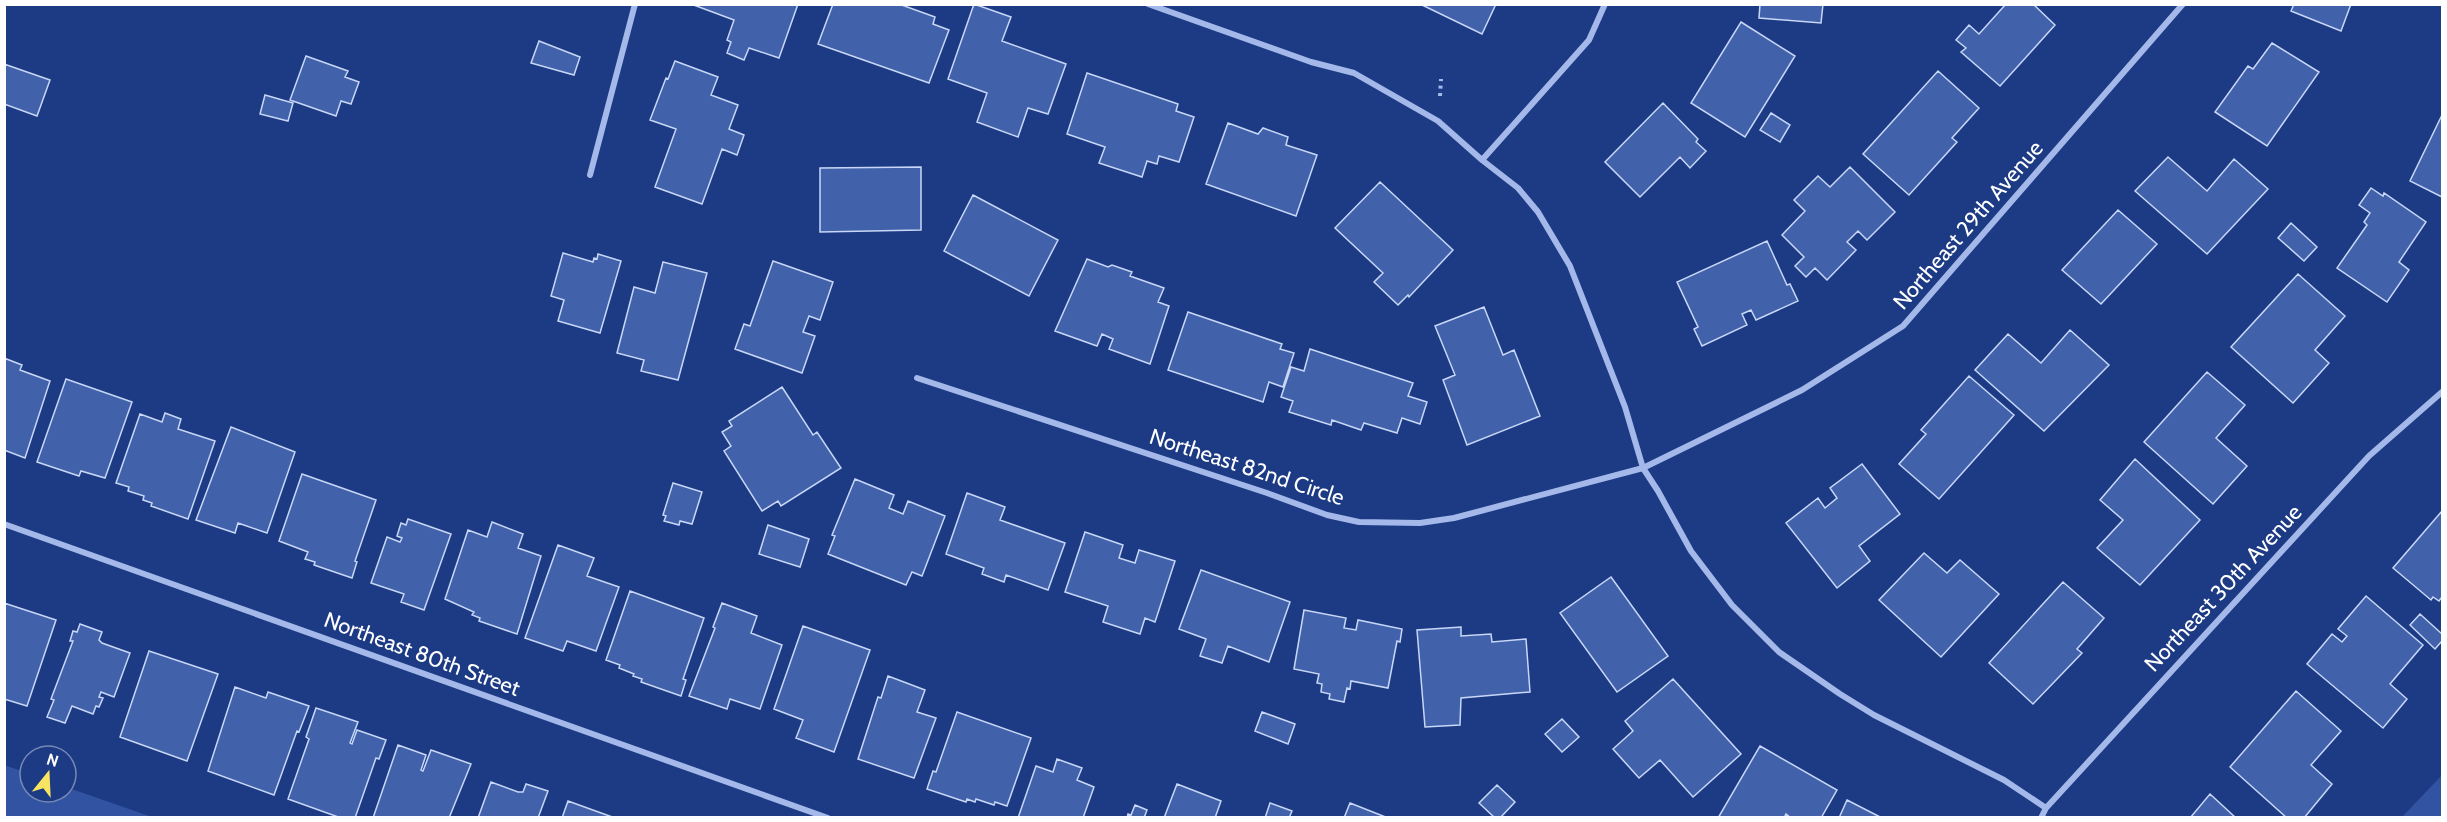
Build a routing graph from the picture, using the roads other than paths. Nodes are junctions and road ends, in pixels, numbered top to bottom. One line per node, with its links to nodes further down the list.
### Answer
1 (636, 4): 6 (street)
2 (1148, 4): 5 (street)
3 (1605, 4): 5 (street)
4 (2183, 4): 9 (street, Northeast 29th Avenue)
5 (1482, 160): 9 (street)
6 (590, 175)
7 (917, 378): 9 (street, Northeast 82nd Circle)
8 (2442, 392): 11 (street, Northeast 30th Avenue)
9 (1642, 468): 11 (street)
10 (4, 524): 12 (street, Northeast 80th Street)
11 (2046, 808): 13 (street, Northeast 30th Avenue)
12 (828, 818)
13 (2041, 818)

